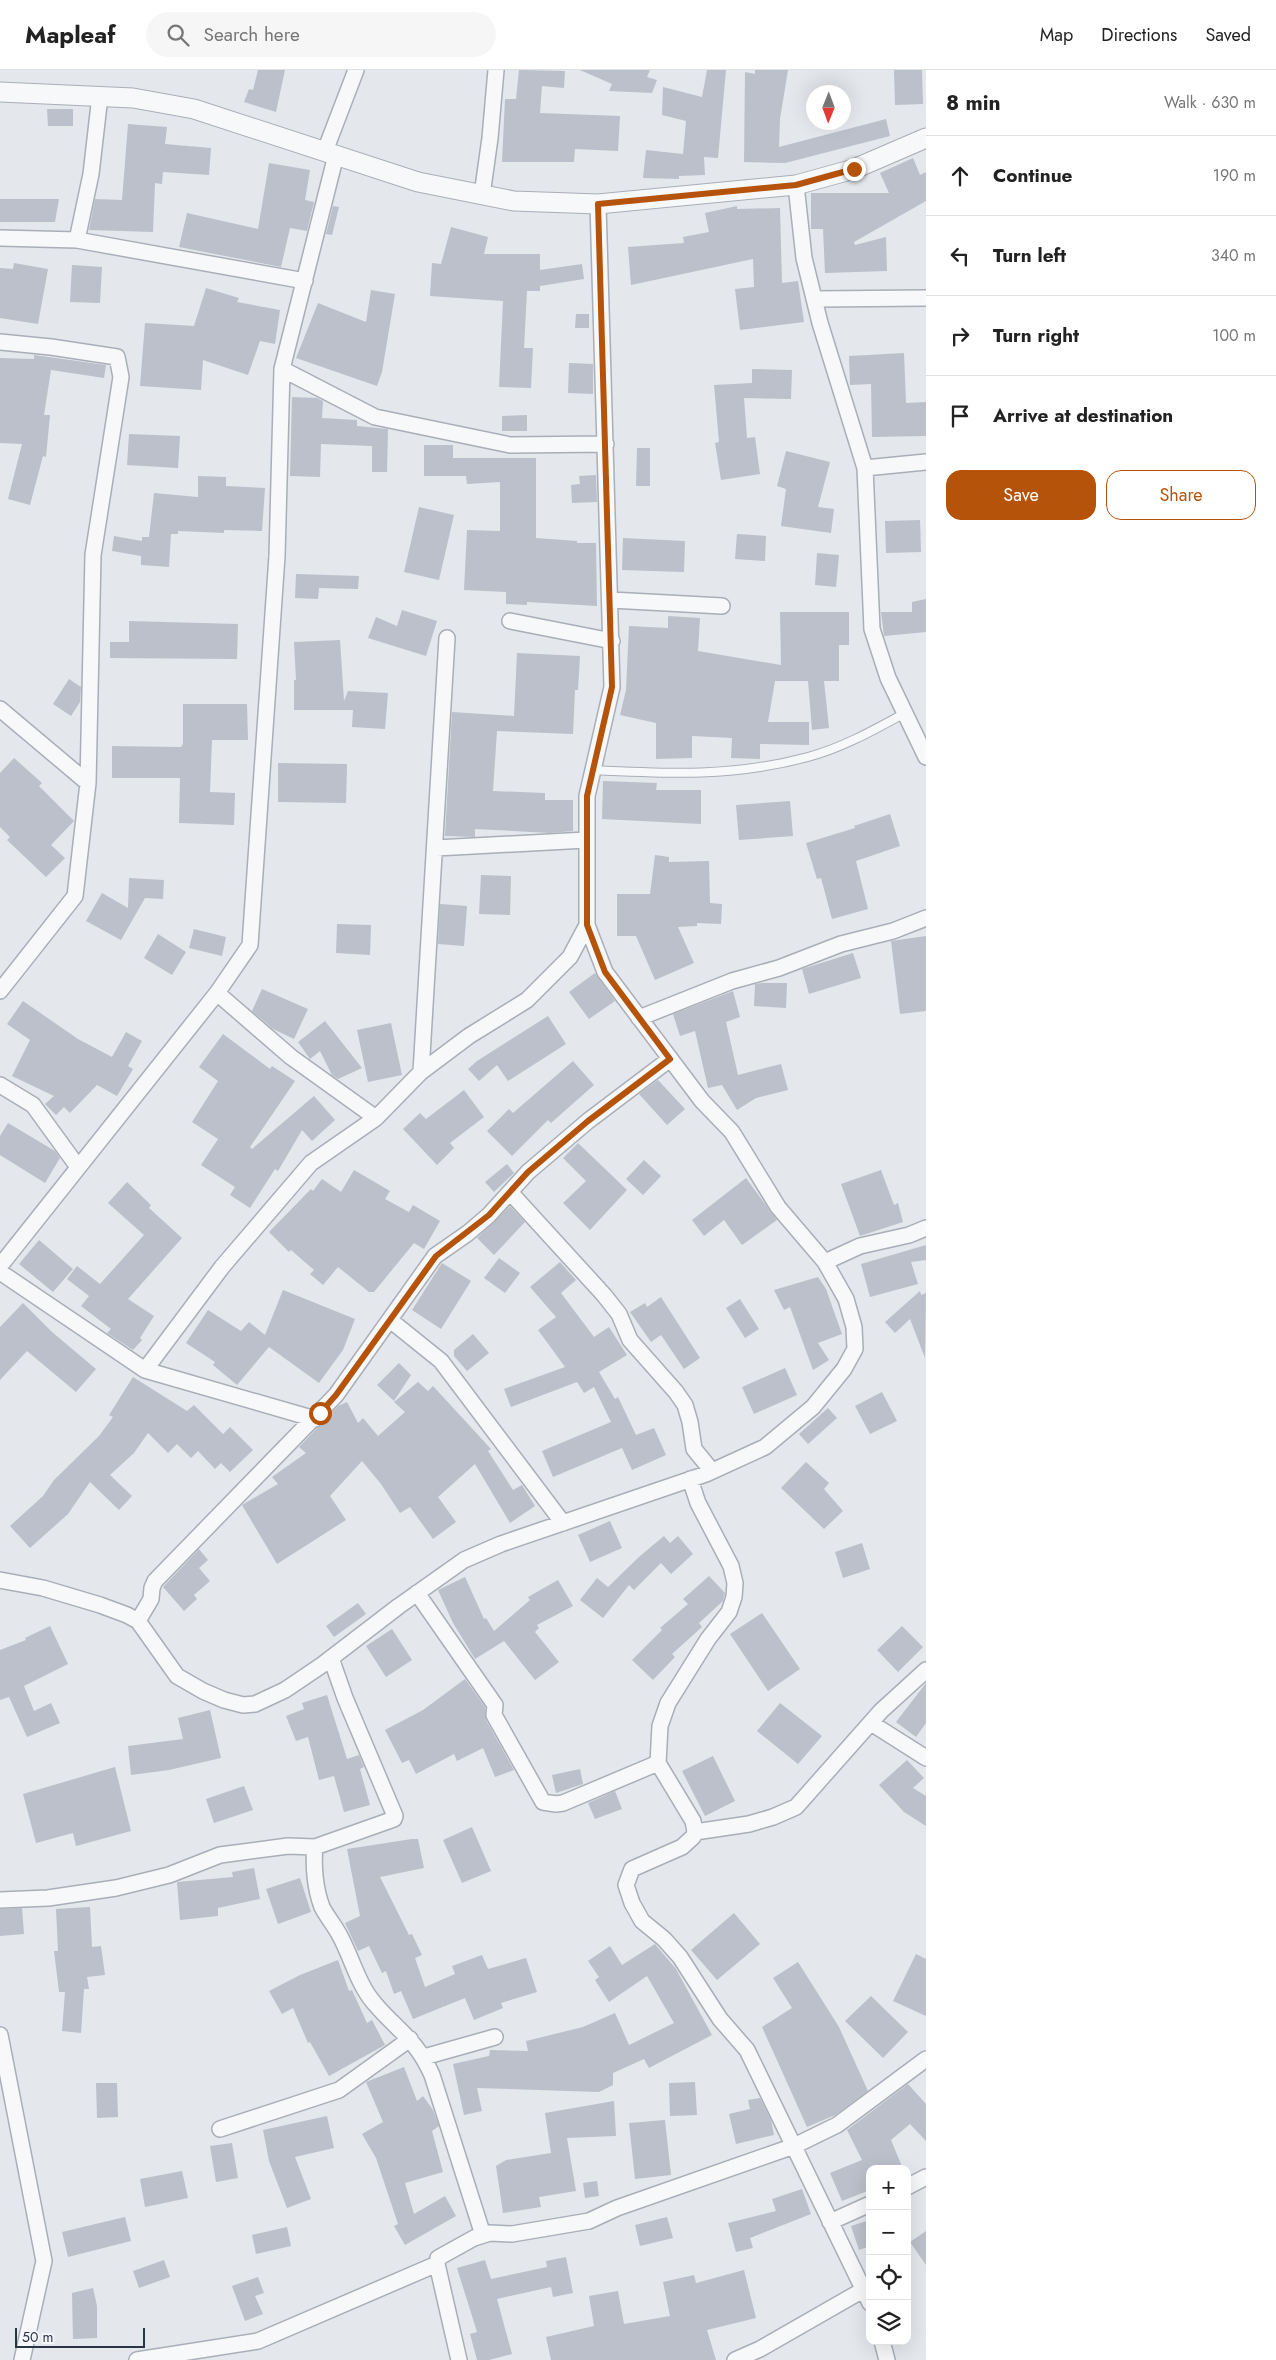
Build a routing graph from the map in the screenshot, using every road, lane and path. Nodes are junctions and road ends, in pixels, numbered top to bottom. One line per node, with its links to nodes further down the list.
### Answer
1 (356, 70): 6 (street)
2 (496, 70): 8 (street)
3 (0, 92): 4 (street)
4 (100, 96): 6 (street); 11 (street)
5 (926, 138): 7 (street)
6 (331, 153): 8 (street); 12 (street)
7 (796, 185): 9 (street); 14 (street)
8 (482, 195): 9 (street)
9 (598, 204): 17 (street)
10 (0, 238): 11 (street)
11 (77, 240): 12 (street)
12 (305, 280): 16 (street)
13 (926, 298): 14 (street)
14 (815, 299): 19 (street)
15 (0, 342): 29 (street)
16 (282, 369): 17 (street); 35 (street)
17 (606, 444): 20 (street)
18 (926, 462): 19 (street)
19 (865, 468): 26 (street)
20 (611, 600): 21 (street); 24 (street)
21 (722, 606)
22 (510, 622): 24 (street)
23 (446, 638): 31 (street)
24 (612, 641): 28 (street)
25 (0, 709): 29 (street)
26 (904, 713): 27 (street); 28 (lane)
27 (926, 757)
28 (593, 770): 30 (street)
29 (88, 783): 34 (street)
30 (586, 840): 31 (street); 33 (street)
31 (436, 848): 38 (street)
32 (926, 918): 36 (street)
33 (587, 925): 36 (street); 38 (street)
34 (0, 991)
35 (217, 993): 40 (street); 41 (street)
36 (639, 1018): 37 (street)
37 (670, 1059): 42 (street); 44 (street)
38 (421, 1072): 40 (street)
39 (0, 1085): 41 (street)
40 (376, 1118): 48 (street)
41 (78, 1167): 45 (street)
42 (510, 1192): 47 (street); 50 (street)
43 (926, 1228): 44 (street)
44 (825, 1262): 50 (street)
45 (0, 1266)
46 (0, 1272): 48 (street)
47 (390, 1320): 49 (street); 52 (street)
48 (145, 1370): 49 (street)
49 (315, 1418): 55 (street)
50 (712, 1471): 51 (street)
51 (690, 1479): 52 (street); 60 (street)
52 (563, 1522): 54 (street)
53 (0, 1580): 55 (street)
54 (417, 1593): 56 (street); 60 (street)
55 (138, 1621): 56 (street)
56 (331, 1658): 62 (street)
57 (926, 1670): 58 (street)
58 (871, 1723): 59 (street); 61 (street)
59 (926, 1758)
60 (658, 1763): 61 (street)
61 (695, 1832): 70 (street)
62 (315, 1847): 63 (street); 66 (street)
63 (0, 1900)
64 (0, 2035): 79 (street)
65 (495, 2037): 67 (street)
66 (410, 2039): 67 (street); 69 (street)
67 (424, 2057): 75 (street)
68 (926, 2059): 70 (street)
69 (220, 2129)
70 (794, 2146): 74 (street); 75 (street)
71 (926, 2178): 72 (street)
72 (911, 2185)
73 (866, 2206): 74 (street)
74 (830, 2222): 77 (street)
75 (483, 2235): 76 (street)
76 (437, 2264): 80 (street); 81 (street)
77 (866, 2296): 82 (street)
78 (883, 2345): 83 (street)
79 (22, 2360)
80 (136, 2360)
81 (459, 2360)
82 (735, 2360)
83 (887, 2360)

